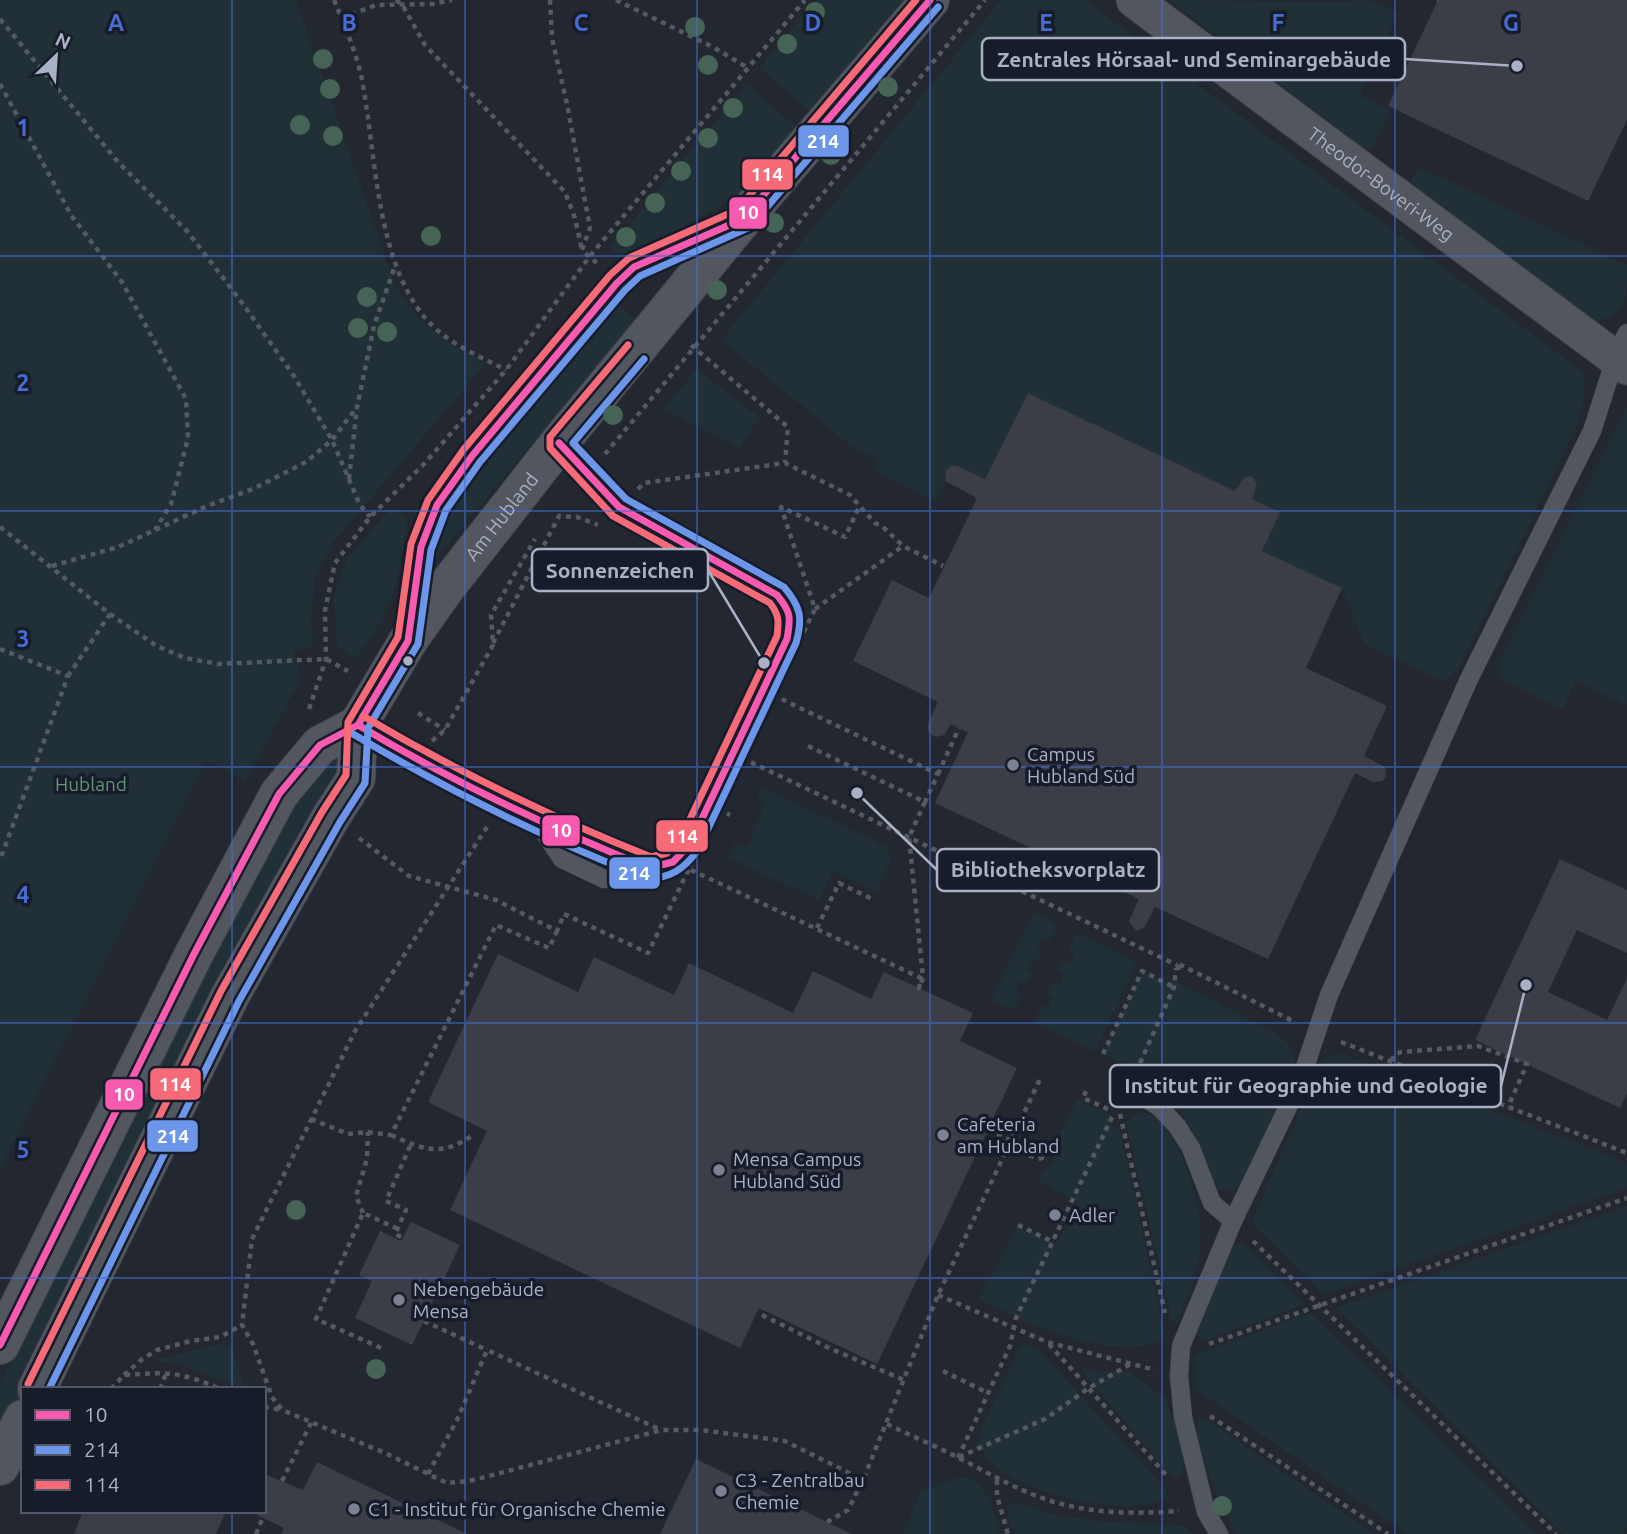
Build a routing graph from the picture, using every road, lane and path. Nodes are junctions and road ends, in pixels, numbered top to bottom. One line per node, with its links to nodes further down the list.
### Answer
1 (334, 0): 11 (path)
2 (396, 0): 10 (path)
3 (452, 0): 10 (path)
4 (551, 0): 16 (path)
5 (616, 0): 13 (path)
6 (805, 0): 13 (path)
7 (930, 0): 15 (street, Am Hubland)
8 (985, 0): 21 (path)
9 (1134, 0): 22 (street, Theodor-Boveri-Weg)
10 (403, 6): 11 (path); 16 (path)
11 (342, 18): 18 (path)
12 (0, 19): 25 (path)
13 (748, 68): 17 (path)
14 (0, 84): 33 (path)
15 (743, 219): 19 (lane); 20 (street, Am Hubland)
16 (582, 250): 17 (path)
17 (590, 256): 19 (path); 23 (path)
18 (396, 263): 23 (path); 24 (path)
19 (617, 283): 40 (lane)
20 (662, 320): 21 (path); 26 (street, Am Hubland)
21 (693, 347): 27 (path); 29 (path)
22 (1623, 353): 72 (lane)
23 (506, 370): 30 (path)
24 (357, 407): 25 (path); 28 (path)
25 (332, 440): 28 (path); 33 (path)
26 (559, 443): 27 (lane); 40 (street, Am Hubland)
27 (586, 471): 37 (lane)
28 (349, 480): 30 (path)
29 (860, 505): 34 (path); 38 (path)
30 (370, 517): 42 (path)
31 (0, 527): 35 (path)
32 (541, 527): 49 (path)
33 (155, 530): 35 (path)
34 (903, 546): 36 (path); 38 (path)
35 (51, 566): 39 (path)
36 (943, 566)
37 (752, 580)
38 (816, 609): 45 (path)
39 (110, 614): 42 (path); 44 (path)
40 (408, 641): 47 (street, Am Hubland)
41 (0, 649): 44 (path)
42 (327, 659): 43 (path)
43 (352, 674)
44 (68, 676): 62 (path)
45 (773, 695): 52 (path); 53 (path)
46 (418, 713): 49 (path)
47 (358, 725): 51 (lane); 58 (street, Am Hubland); 103 (street)
48 (959, 728): 53 (path)
49 (446, 730): 51 (path)
50 (808, 747): 54 (path)
51 (411, 757): 55 (lane)
52 (743, 758): 56 (path); 60 (path)
53 (938, 774): 54 (path)
54 (925, 802): 60 (path)
55 (501, 805): 59 (lane); 65 (path)
56 (718, 809): 57 (path); 63 (path)
57 (730, 814)
58 (331, 817): 65 (path); 113 (street, Am Hubland)
59 (536, 820): 61 (lane); 64 (lane)
60 (909, 836): 67 (path); 69 (path)
61 (616, 855)
62 (0, 860)
63 (689, 869): 67 (path); 68 (path)
64 (604, 879)
65 (448, 887): 68 (path); 79 (path)
66 (874, 900): 67 (path)
67 (817, 928)
68 (557, 931): 82 (path)
69 (1177, 963): 70 (path); 71 (path); 72 (path)
70 (1179, 970)
71 (1174, 987): 73 (path); 76 (path)
72 (1316, 1032): 74 (path); 91 (lane)
73 (1103, 1054)
74 (1392, 1061): 78 (path); 78 (path)
75 (1041, 1077): 84 (path)
76 (1129, 1086): 91 (lane); 106 (path)
77 (1086, 1091): 95 (path)
78 (1508, 1107): 88 (path)
79 (311, 1119): 81 (path); 100 (path)
80 (988, 1130): 87 (path, bridge)
81 (369, 1132): 82 (path); 90 (path)
82 (391, 1135): 85 (path)
83 (472, 1135): 85 (path)
84 (1009, 1142): 86 (path); 96 (path)
85 (411, 1144): 94 (path)
86 (1017, 1146): 87 (path); 87 (path)
87 (1025, 1146)
88 (1627, 1153)
89 (1627, 1198): 97 (path)
90 (363, 1213): 93 (path); 104 (path)
91 (1233, 1221): 97 (path); 106 (lane)
92 (1018, 1225): 95 (path)
93 (396, 1228)
94 (401, 1237)
95 (1053, 1242): 101 (path)
96 (938, 1295): 101 (path); 112 (path)
97 (1319, 1306): 106 (path); 139 (path)
98 (762, 1315): 112 (path)
99 (424, 1321): 105 (path)
100 (242, 1325): 110 (path); 121 (path)
101 (1015, 1327): 102 (path); 118 (path)
102 (1047, 1342): 107 (path); 117 (path)
103 (0, 1345)
104 (381, 1349)
105 (487, 1350): 125 (path); 128 (path)
106 (1180, 1354): 111 (lane)
107 (1132, 1363): 111 (path); 117 (path)
108 (167, 1371): 110 (path); 115 (path); 116 (path)
109 (943, 1371): 118 (path)
110 (124, 1375): 114 (path)
111 (1179, 1376): 119 (lane)
112 (904, 1380): 124 (path)
113 (38, 1387)
114 (113, 1387)
115 (161, 1387)
116 (216, 1387)
117 (1089, 1388): 126 (path); 132 (path)
118 (988, 1393): 126 (path)
119 (1181, 1396): 132 (lane); 138 (path)
120 (266, 1407): 121 (path)
121 (282, 1410): 123 (path)
122 (21, 1423): 127 (street)
123 (311, 1423): 128 (path); 131 (path)
124 (887, 1424): 126 (path); 129 (path)
125 (662, 1430): 128 (path); 129 (path)
126 (958, 1458): 130 (path)
127 (0, 1466)
128 (428, 1474)
129 (863, 1480): 134 (path)
130 (998, 1480): 132 (path); 136 (path)
131 (282, 1481)
132 (1206, 1512): 137 (lane)
133 (263, 1517): 135 (path)
134 (827, 1522)
135 (256, 1534)
136 (1008, 1534)
137 (1219, 1534)
138 (1388, 1534)
139 (1556, 1534)

